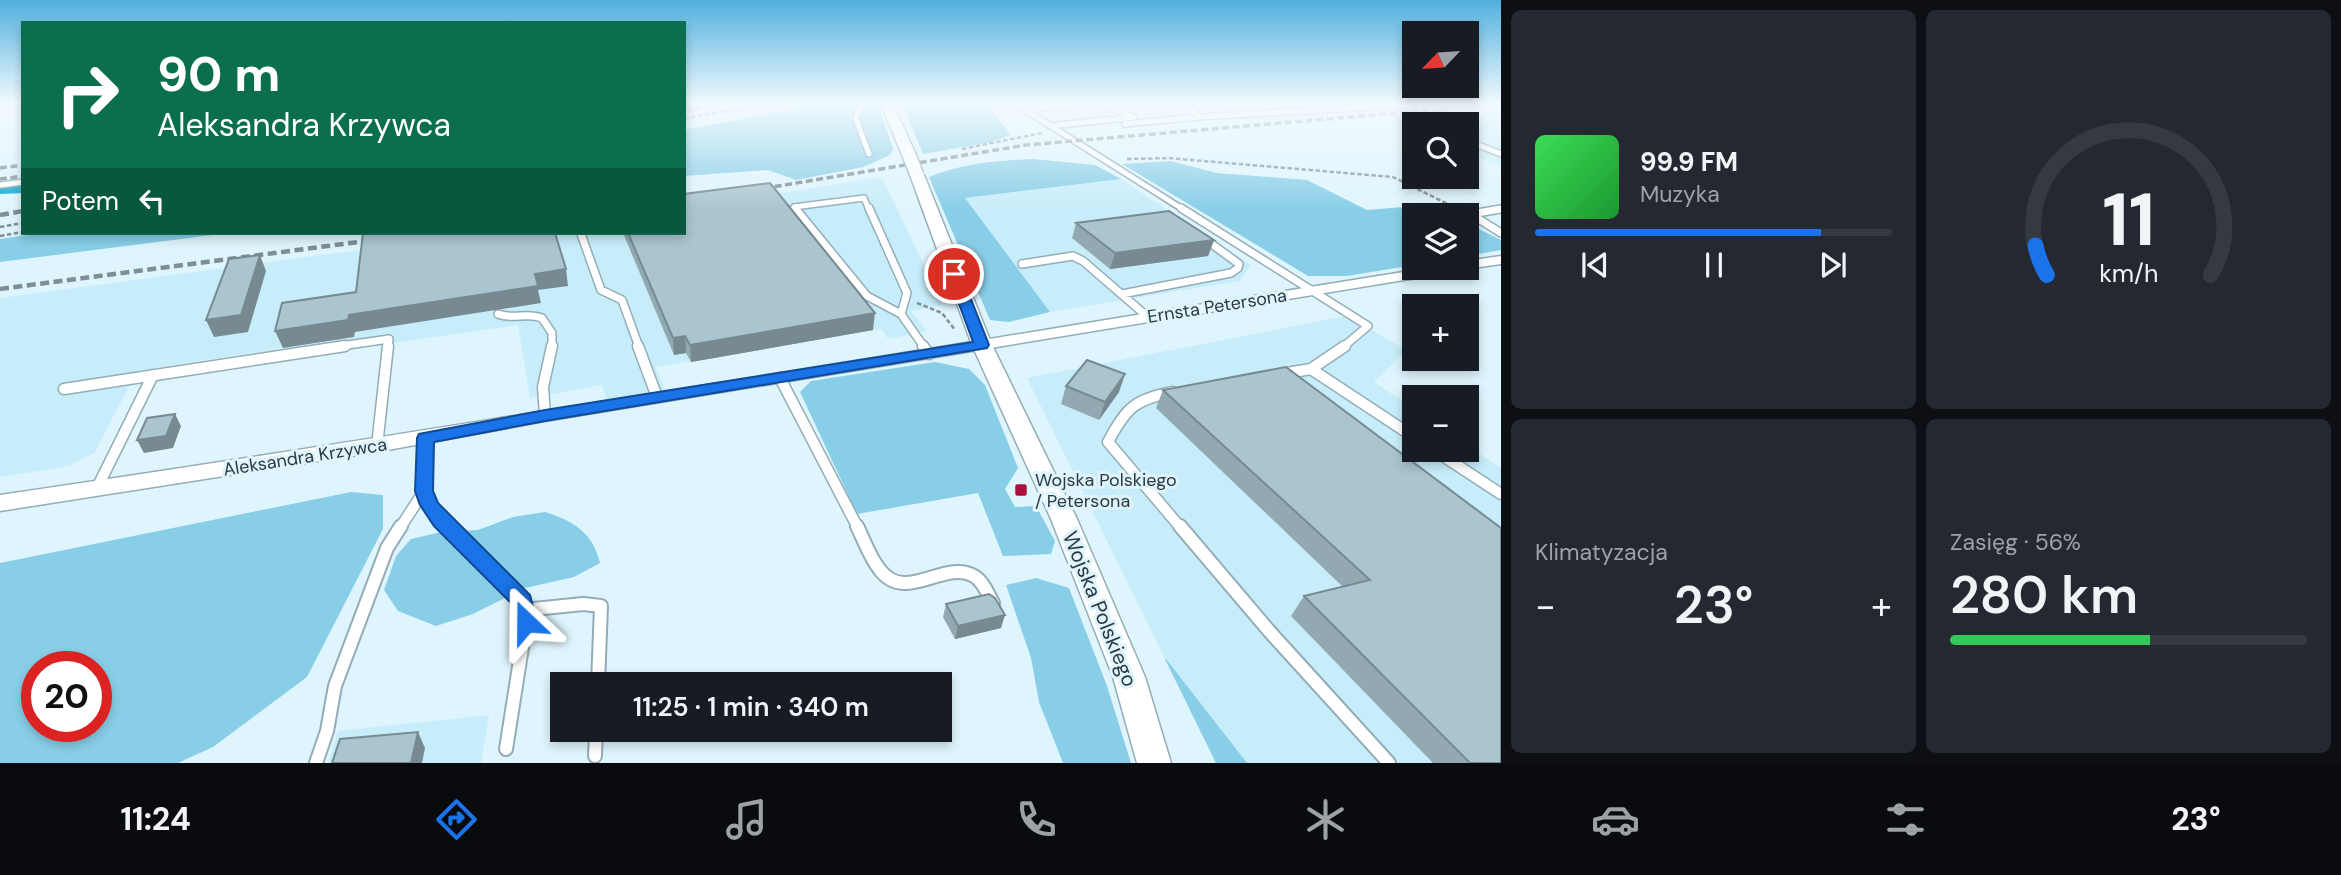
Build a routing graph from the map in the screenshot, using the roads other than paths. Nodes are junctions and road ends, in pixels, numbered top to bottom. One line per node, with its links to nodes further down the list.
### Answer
1 (864, 140): 5 (lane)
2 (902, 140): 22 (street, Wojska Polskiego, bridge)
3 (1072, 140): 17 (lane)
4 (1479, 145): 6 (lane)
5 (869, 154)
6 (1501, 154)
7 (21, 182): 8 (lane)
8 (0, 185)
9 (1501, 209): 10 (lane)
10 (1501, 233)
11 (581, 235): 30 (lane)
12 (1202, 237): 18 (lane)
13 (1501, 260): 14 (street)
14 (1479, 263)
15 (1022, 264): 18 (lane)
16 (1402, 276): 17 (street, Ernsta Petersona)
17 (1314, 290): 21 (street, Ernsta Petersona); 24 (lane)
18 (1122, 294): 21 (lane)
19 (498, 314): 31 (lane)
20 (901, 314): 20 (lane); 23 (lane)
21 (1149, 318): 22 (street, Ernsta Petersona)
22 (982, 345): 23 (street, Aleksandra Krzywca); 47 (street, Wojska Polskiego)
23 (929, 354): 27 (street, Aleksandra Krzywca)
24 (1311, 369): 26 (lane); 32 (lane)
25 (153, 375): 28 (lane); 34 (lane); 36 (lane)
26 (1273, 375)
27 (780, 377): 30 (street, Aleksandra Krzywca); 40 (lane)
28 (64, 389)
29 (1184, 390): 48 (lane)
30 (657, 397): 31 (street, Aleksandra Krzywca)
31 (545, 415): 33 (street, Aleksandra Krzywca)
32 (1402, 429)
33 (425, 438): 34 (street, Aleksandra Krzywca); 37 (lane)
34 (377, 446): 36 (street, Aleksandra Krzywca)
35 (1452, 462): 38 (lane)
36 (97, 488): 39 (street, Aleksandra Krzywca)
37 (424, 491): 41 (lane); 46 (lane)
38 (1501, 494)
39 (0, 503)
40 (993, 603)
41 (524, 610): 42 (lane); 44 (lane)
42 (598, 672)
43 (596, 742): 45 (lane)
44 (506, 749)
45 (595, 756)
46 (316, 763)
47 (1154, 763)
48 (1390, 763)

